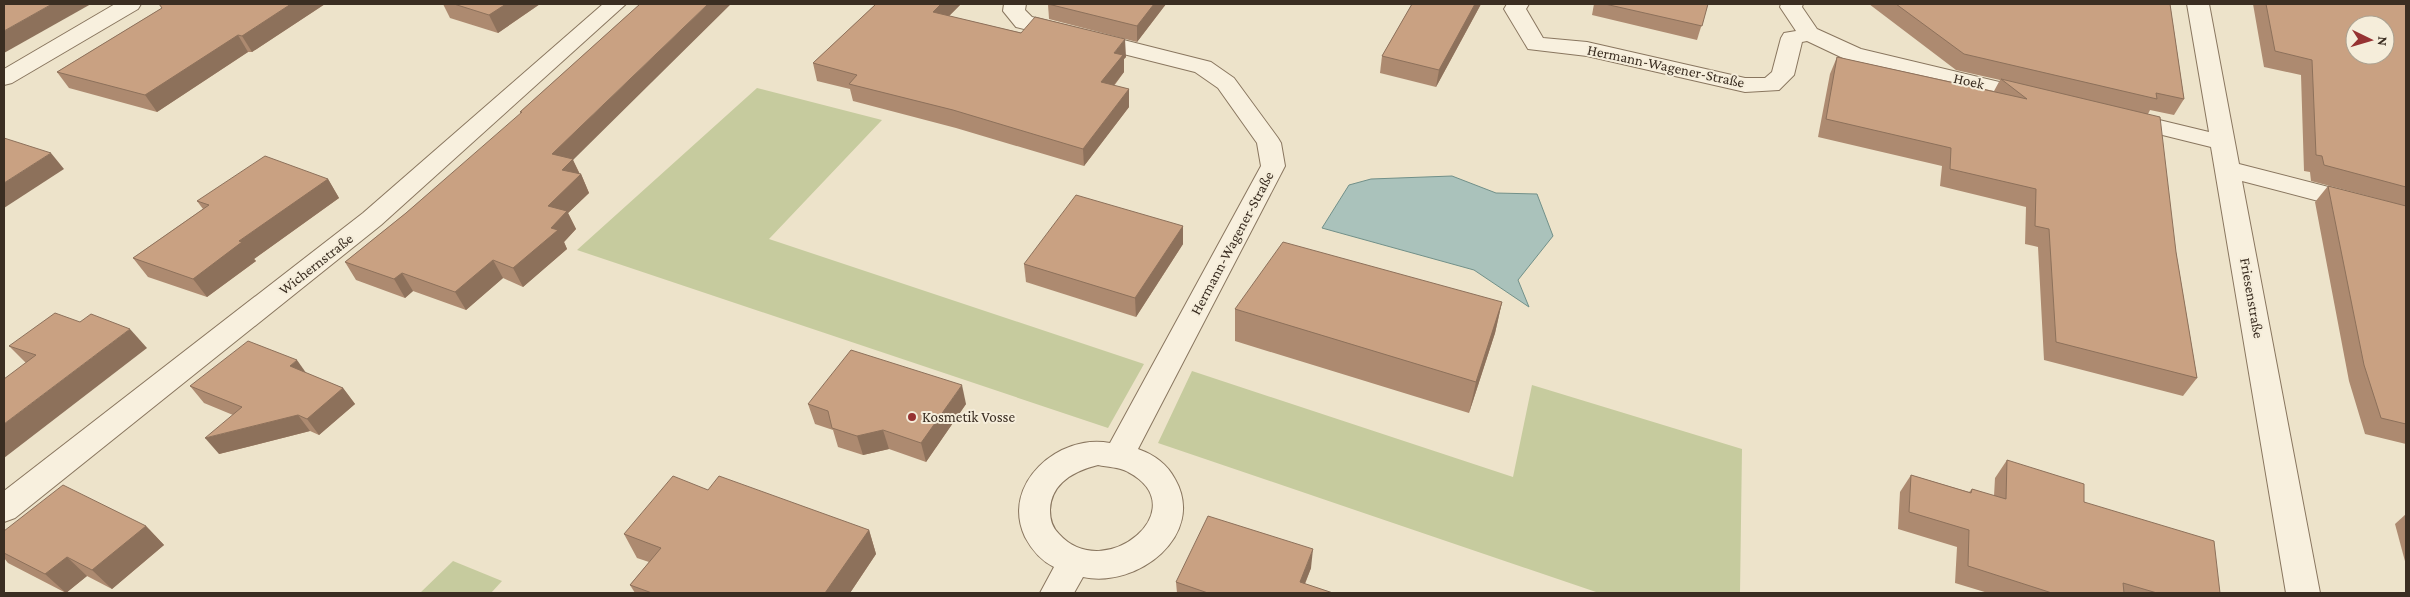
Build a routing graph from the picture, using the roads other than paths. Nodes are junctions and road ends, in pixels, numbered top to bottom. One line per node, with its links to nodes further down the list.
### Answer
1 (130, 4): 8 (street)
2 (616, 4): 15 (street, Wichernstraße)
3 (1015, 4): 14 (street, Hermann-Wagener-Straße)
4 (1518, 4): 7 (street, Hermann-Wagener-Straße)
5 (1792, 4): 7 (street, Hoek)
6 (2198, 4): 11 (street, Friesenstraße)
7 (1810, 34): 9 (street, Hoek)
8 (4, 78)
9 (2055, 102)
10 (2102, 113): 11 (street)
11 (2224, 142): 12 (street, Friesenstraße)
12 (2230, 170): 13 (street); 18 (street, Friesenstraße)
13 (2406, 215)
14 (1120, 454): 16 (street); 16 (street)
15 (4, 509)
16 (1074, 562): 17 (street)
17 (1058, 593)
18 (2304, 593)

